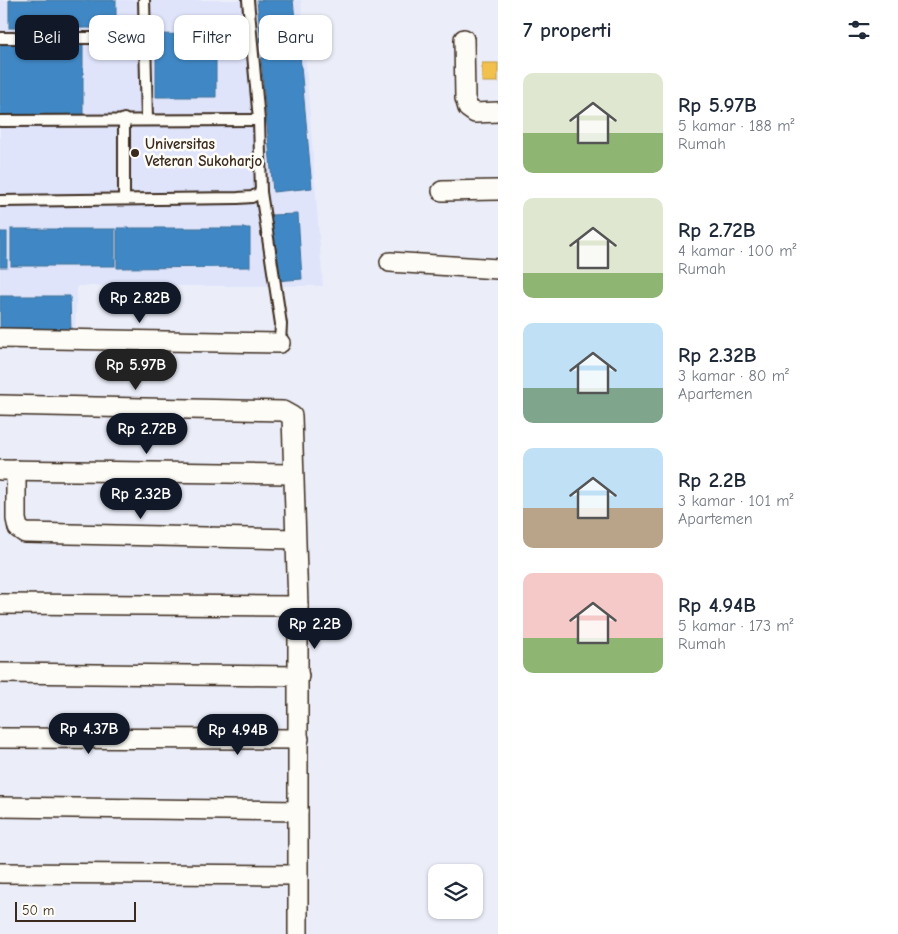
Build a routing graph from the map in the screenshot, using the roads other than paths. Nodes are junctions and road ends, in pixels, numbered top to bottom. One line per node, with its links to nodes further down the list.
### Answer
1 (144, 0): 3 (lane)
2 (248, 0): 11 (lane)
3 (144, 15)
4 (0, 38): 5 (lane)
5 (89, 38)
6 (464, 39): 8 (street)
7 (146, 60): 10 (lane)
8 (498, 112)
9 (124, 119): 10 (lane); 12 (lane); 16 (lane)
10 (147, 119): 11 (lane)
11 (259, 120): 15 (lane)
12 (0, 121)
13 (498, 190): 14 (street)
14 (442, 191)
15 (262, 192): 16 (lane); 21 (lane)
16 (124, 199): 17 (lane)
17 (0, 201)
18 (390, 262): 19 (street)
19 (498, 269)
20 (0, 338): 21 (street)
21 (280, 343)
22 (0, 405): 24 (street)
23 (8, 470): 24 (street); 25 (street)
24 (293, 474): 25 (street)
25 (295, 539): 27 (street)
26 (0, 604): 27 (street)
27 (298, 606): 29 (street)
28 (0, 673): 29 (street)
29 (298, 676): 31 (street)
30 (0, 738): 31 (street)
31 (299, 740): 33 (street)
32 (0, 807): 33 (street)
33 (298, 811): 35 (street)
34 (0, 873): 35 (street)
35 (297, 875): 36 (street)
36 (298, 934)

